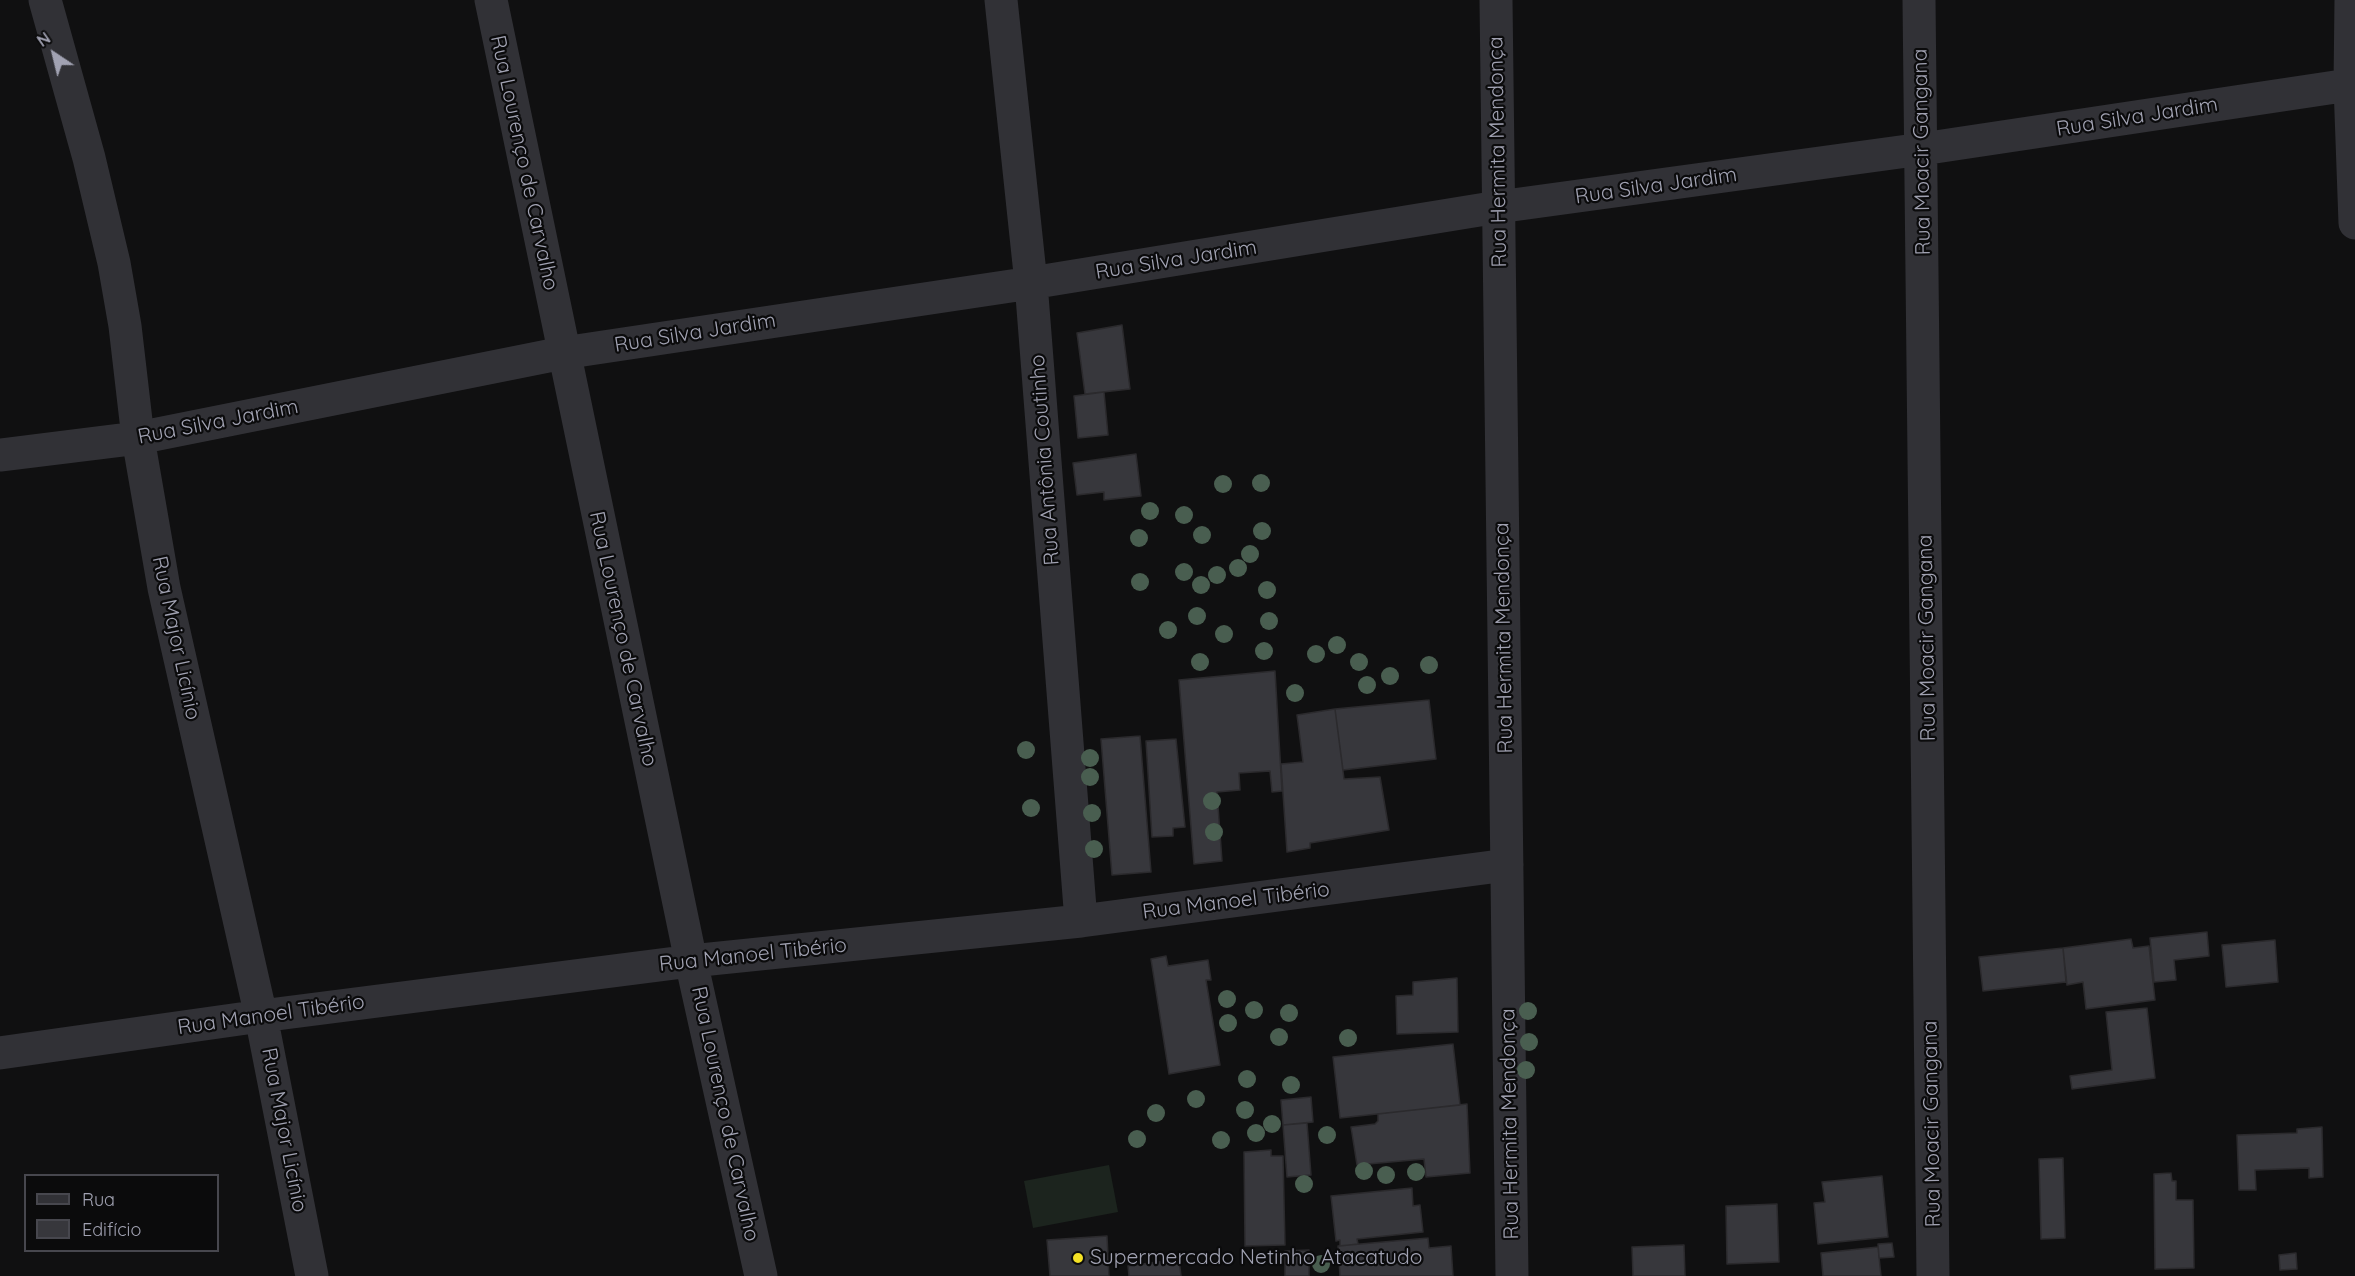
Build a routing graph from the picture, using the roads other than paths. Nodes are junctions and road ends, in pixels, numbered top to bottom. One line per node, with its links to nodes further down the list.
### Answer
1 (45, 0): 13 (street, Rua Major Licínio)
2 (491, 0): 12 (street, Rua Lourenço de Carvalho)
3 (1001, 0): 11 (street, Rua Antônia Coutinho)
4 (1496, 0): 9 (street, Rua Hermita Mendonça)
5 (1919, 0): 8 (street, Rua Moacir Gangana)
6 (2351, 0): 7 (street)
7 (2352, 84): 8 (street, Rua Silva Jardim); 10 (street)
8 (1922, 149): 9 (street, Rua Silva Jardim); 23 (street, Rua Moacir Gangana)
9 (1498, 207): 11 (street, Rua Silva Jardim); 15 (street, Rua Hermita Mendonça)
10 (2355, 223)
11 (1031, 283): 12 (street, Rua Silva Jardim); 16 (street, Rua Antônia Coutinho)
12 (563, 353): 13 (street, Rua Silva Jardim); 17 (street, Rua Lourenço de Carvalho)
13 (138, 438): 14 (street, Rua Silva Jardim); 18 (street, Rua Major Licínio)
14 (0, 455)
15 (1507, 865): 16 (street, Rua Manoel Tibério); 22 (street, Rua Hermita Mendonça)
16 (1081, 921): 17 (street, Rua Manoel Tibério)
17 (691, 961): 18 (street, Rua Manoel Tibério); 21 (street, Rua Lourenço de Carvalho)
18 (261, 1016): 19 (street, Rua Manoel Tibério); 20 (street, Rua Major Licínio)
19 (0, 1053)
20 (312, 1276)
21 (761, 1276)
22 (1512, 1276)
23 (1933, 1276)

